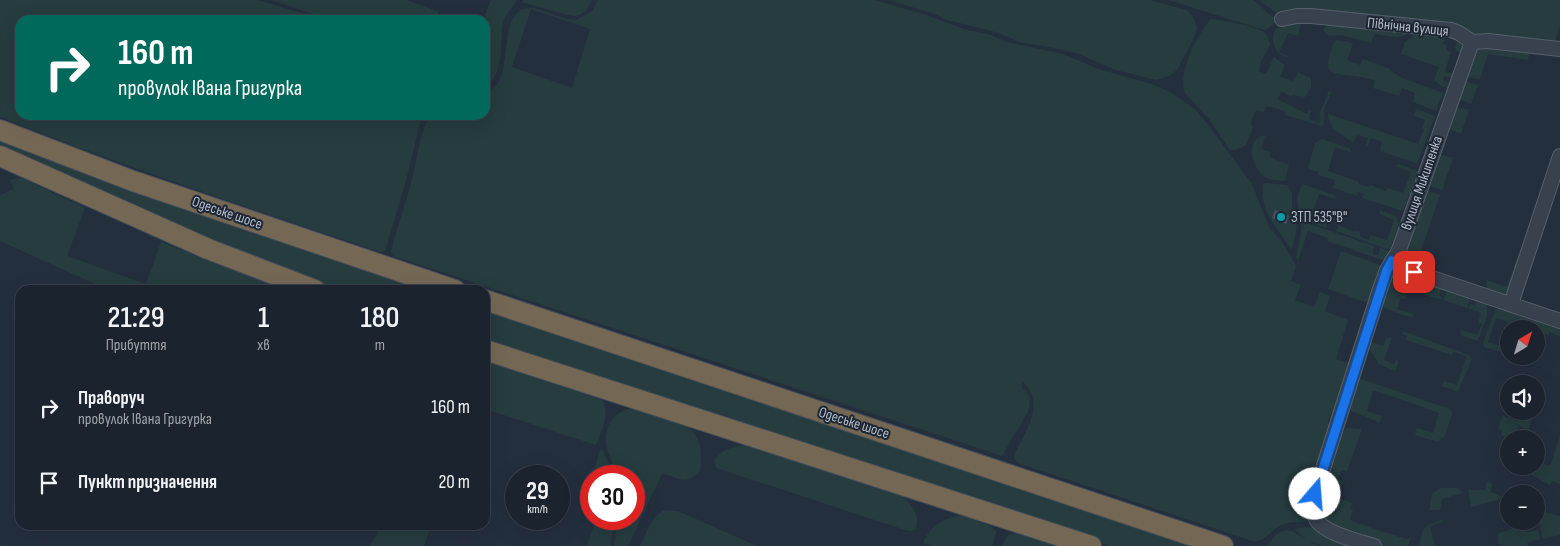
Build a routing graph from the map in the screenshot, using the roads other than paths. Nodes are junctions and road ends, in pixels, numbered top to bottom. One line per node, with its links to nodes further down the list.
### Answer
1 (1282, 19): 2 (street, Північна вулиця)
2 (1472, 42): 3 (street, Північна вулиця); 7 (street, вулиця Микитенка)
3 (1560, 49)
4 (0, 130): 9 (highway, Одеське шосе)
5 (0, 156): 8 (highway)
6 (1560, 156): 11 (street)
7 (1392, 261): 11 (street); 16 (street, вулиця Микитенка)
8 (302, 285)
9 (440, 285)
10 (490, 302): 15 (highway, Одеське шосе)
11 (1511, 304): 12 (street)
12 (1560, 322)
13 (490, 352): 14 (highway)
14 (1091, 546)
15 (1223, 546)
16 (1374, 546)

